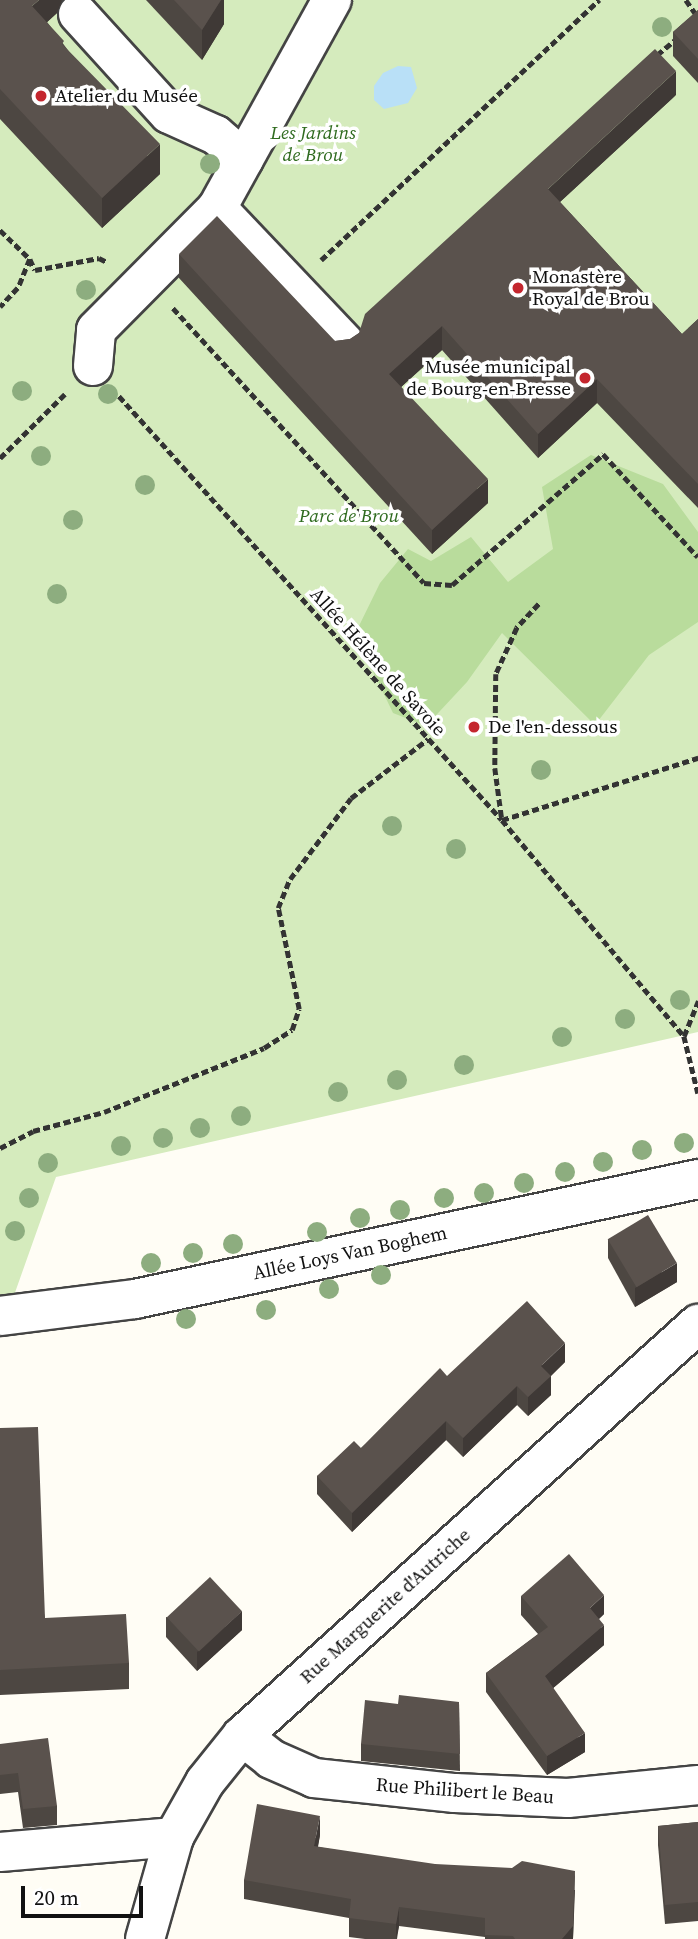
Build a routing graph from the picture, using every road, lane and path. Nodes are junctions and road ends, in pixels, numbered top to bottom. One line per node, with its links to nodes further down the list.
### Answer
1 (332, 0): 7 (street)
2 (599, 0): 12 (path)
3 (686, 0): 5 (path)
4 (78, 13): 7 (street)
5 (698, 18): 6 (path)
6 (647, 65)
7 (244, 159): 8 (street)
8 (216, 208): 11 (street); 12 (street)
9 (0, 230): 10 (path)
10 (30, 259): 11 (path); 13 (path)
11 (147, 279): 15 (street); 17 (path)
12 (291, 288): 14 (street)
13 (0, 307)
14 (344, 342)
15 (94, 348): 16 (path); 19 (path, Allée Hélène de Savoie)
16 (0, 458)
17 (698, 557)
18 (539, 604): 21 (path)
19 (428, 739): 21 (path, Allée Hélène de Savoie); 25 (path)
20 (698, 758): 21 (path)
21 (502, 820): 23 (path, Allée Hélène de Savoie)
22 (698, 1001): 23 (path)
23 (684, 1036): 24 (path, Allée Hélène de Savoie)
24 (698, 1093)
25 (0, 1148)
26 (698, 1180): 27 (street, Allée Loys Van Boghem)
27 (0, 1317)
28 (698, 1324): 29 (street, Rue Marguerite d'Autriche)
29 (243, 1736): 30 (street, Rue Philibert le Beau); 31 (street, Rue Marguerite d'Autriche)
30 (698, 1785)
31 (174, 1838): 32 (street); 33 (street, Rue Marguerite d'Autriche)
32 (0, 1852)
33 (145, 1939)

